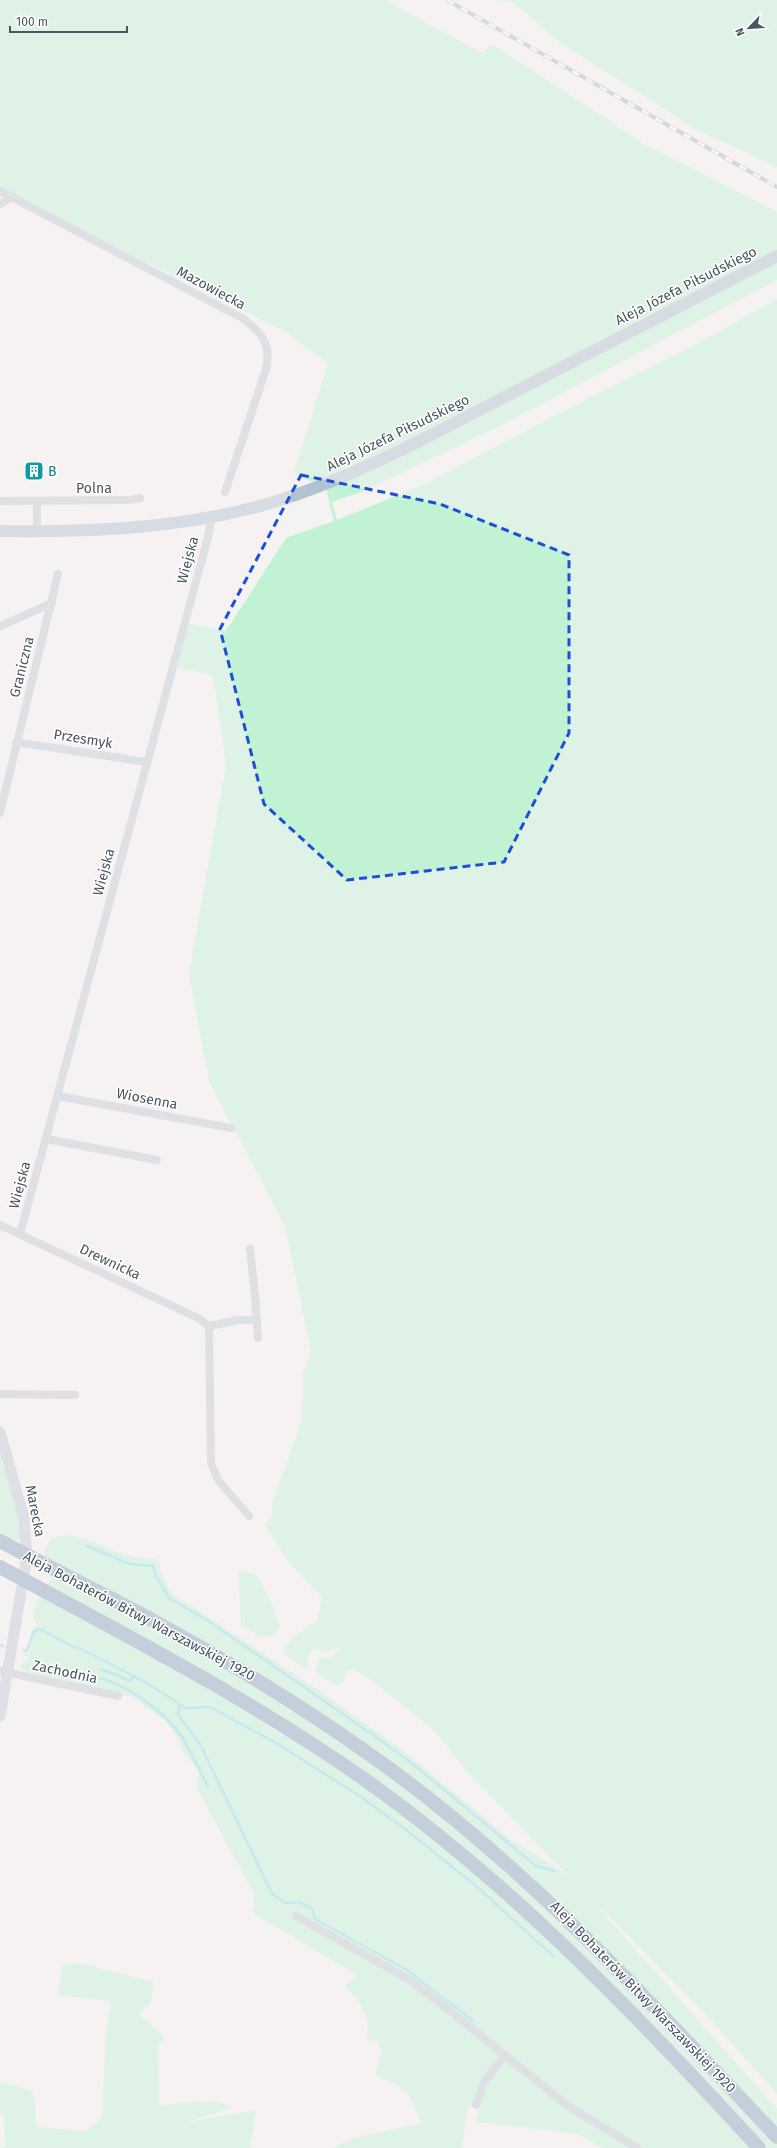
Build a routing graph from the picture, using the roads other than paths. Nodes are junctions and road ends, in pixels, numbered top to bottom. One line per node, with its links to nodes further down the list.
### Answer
1 (0, 191): 2 (street, Mazowiecka)
2 (13, 198): 3 (street); 5 (street, Mazowiecka)
3 (0, 204)
4 (777, 256): 9 (main road, Aleja Józefa Piłsudskiego)
5 (225, 492)
6 (140, 498): 8 (street, Polna)
7 (0, 501): 8 (street, Polna)
8 (37, 501): 11 (street)
9 (212, 517): 11 (main road, Aleja Józefa Piłsudskiego); 16 (street, Wiejska)
10 (0, 531): 11 (main road, Aleja Józefa Piłsudskiego)
11 (37, 531)
12 (58, 574): 13 (street, Graniczna)
13 (52, 603): 14 (street); 15 (street, Graniczna)
14 (0, 626)
15 (16, 742): 16 (street, Przesmyk); 17 (street, Graniczna)
16 (146, 762): 19 (street, Wiejska)
17 (2, 794): 18 (street, Graniczna)
18 (0, 813)
19 (58, 1096): 20 (street, Wiosenna); 21 (street, Wiejska)
20 (231, 1128)
21 (46, 1139): 22 (street); 24 (street, Wiejska)
22 (157, 1160)
23 (0, 1225): 24 (street, Drewnicka)
24 (20, 1234): 27 (street, Drewnicka)
25 (250, 1249): 26 (street)
26 (256, 1320): 27 (street); 28 (street)
27 (209, 1326): 32 (street)
28 (258, 1338)
29 (0, 1394): 30 (street)
30 (75, 1395)
31 (0, 1432): 35 (street, Marecka)
32 (249, 1516)
33 (0, 1541): 41 (highway, Aleja Bohaterów Bitwy Warszawskiej 1920)
34 (0, 1567): 43 (highway, Aleja Bohaterów Bitwy Warszawskiej 1920)
35 (4, 1672): 36 (street, Zachodnia); 37 (street, Marecka)
36 (118, 1696)
37 (0, 1716)
38 (296, 1916): 39 (street)
39 (505, 2055): 40 (street); 42 (street)
40 (476, 2105)
41 (777, 2137)
42 (638, 2148)
43 (759, 2148)

